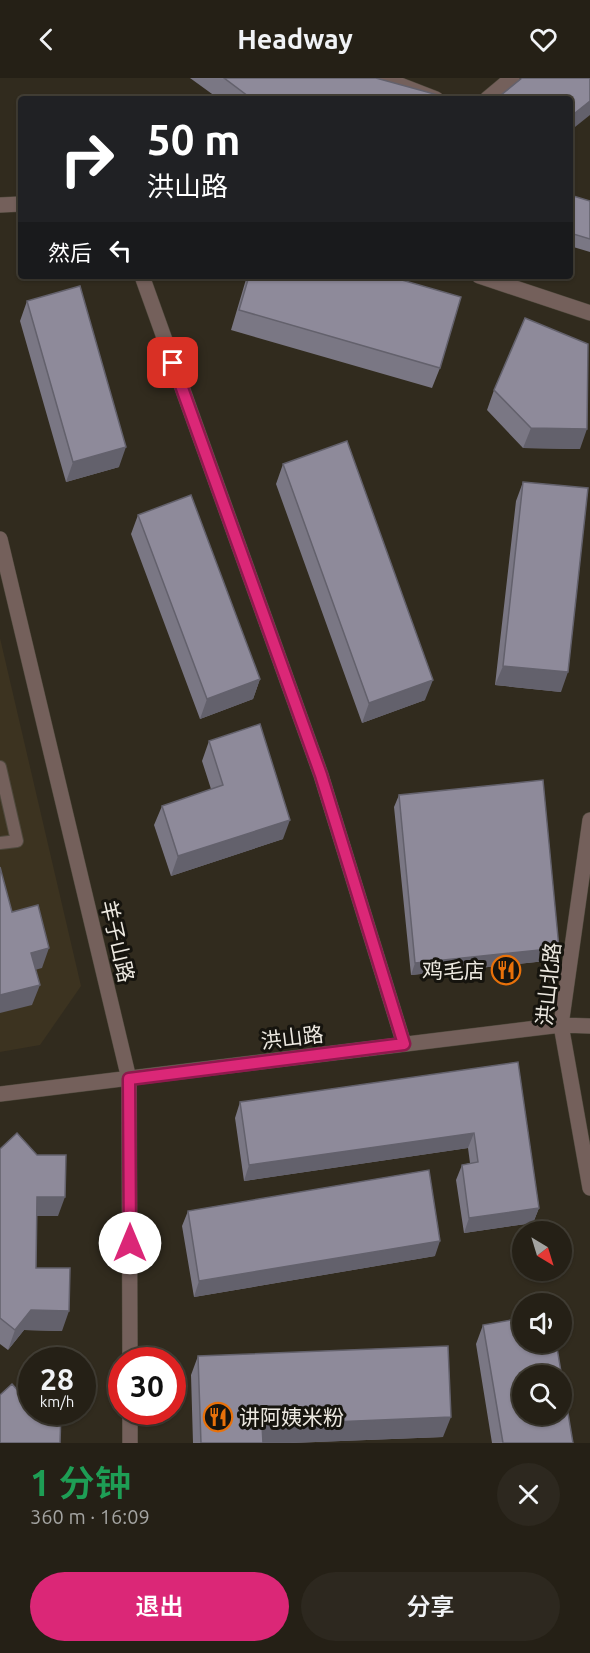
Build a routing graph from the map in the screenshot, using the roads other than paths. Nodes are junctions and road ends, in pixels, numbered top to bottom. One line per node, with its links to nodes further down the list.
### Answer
1 (382, 78): 3 (street)
2 (512, 78): 4 (street)
3 (428, 96)
4 (491, 96)
5 (18, 204): 6 (street)
6 (0, 205)
7 (143, 279): 16 (street)
8 (488, 279): 9 (street)
9 (590, 313)
10 (1, 549): 17 (street, 羊子山路)
11 (0, 767): 13 (lane)
12 (590, 820): 14 (street, 洪山北路)
13 (0, 843)
14 (561, 1024): 15 (street, 洪山路); 16 (street, 洪山路); 19 (street, 洪山北路)
15 (590, 1026)
16 (404, 1044): 17 (street, 洪山路)
17 (129, 1079): 18 (street, 洪山路); 20 (street, 羊子山路)
18 (0, 1094)
19 (590, 1188)
20 (130, 1347)
21 (130, 1425): 22 (street)
22 (130, 1443)

